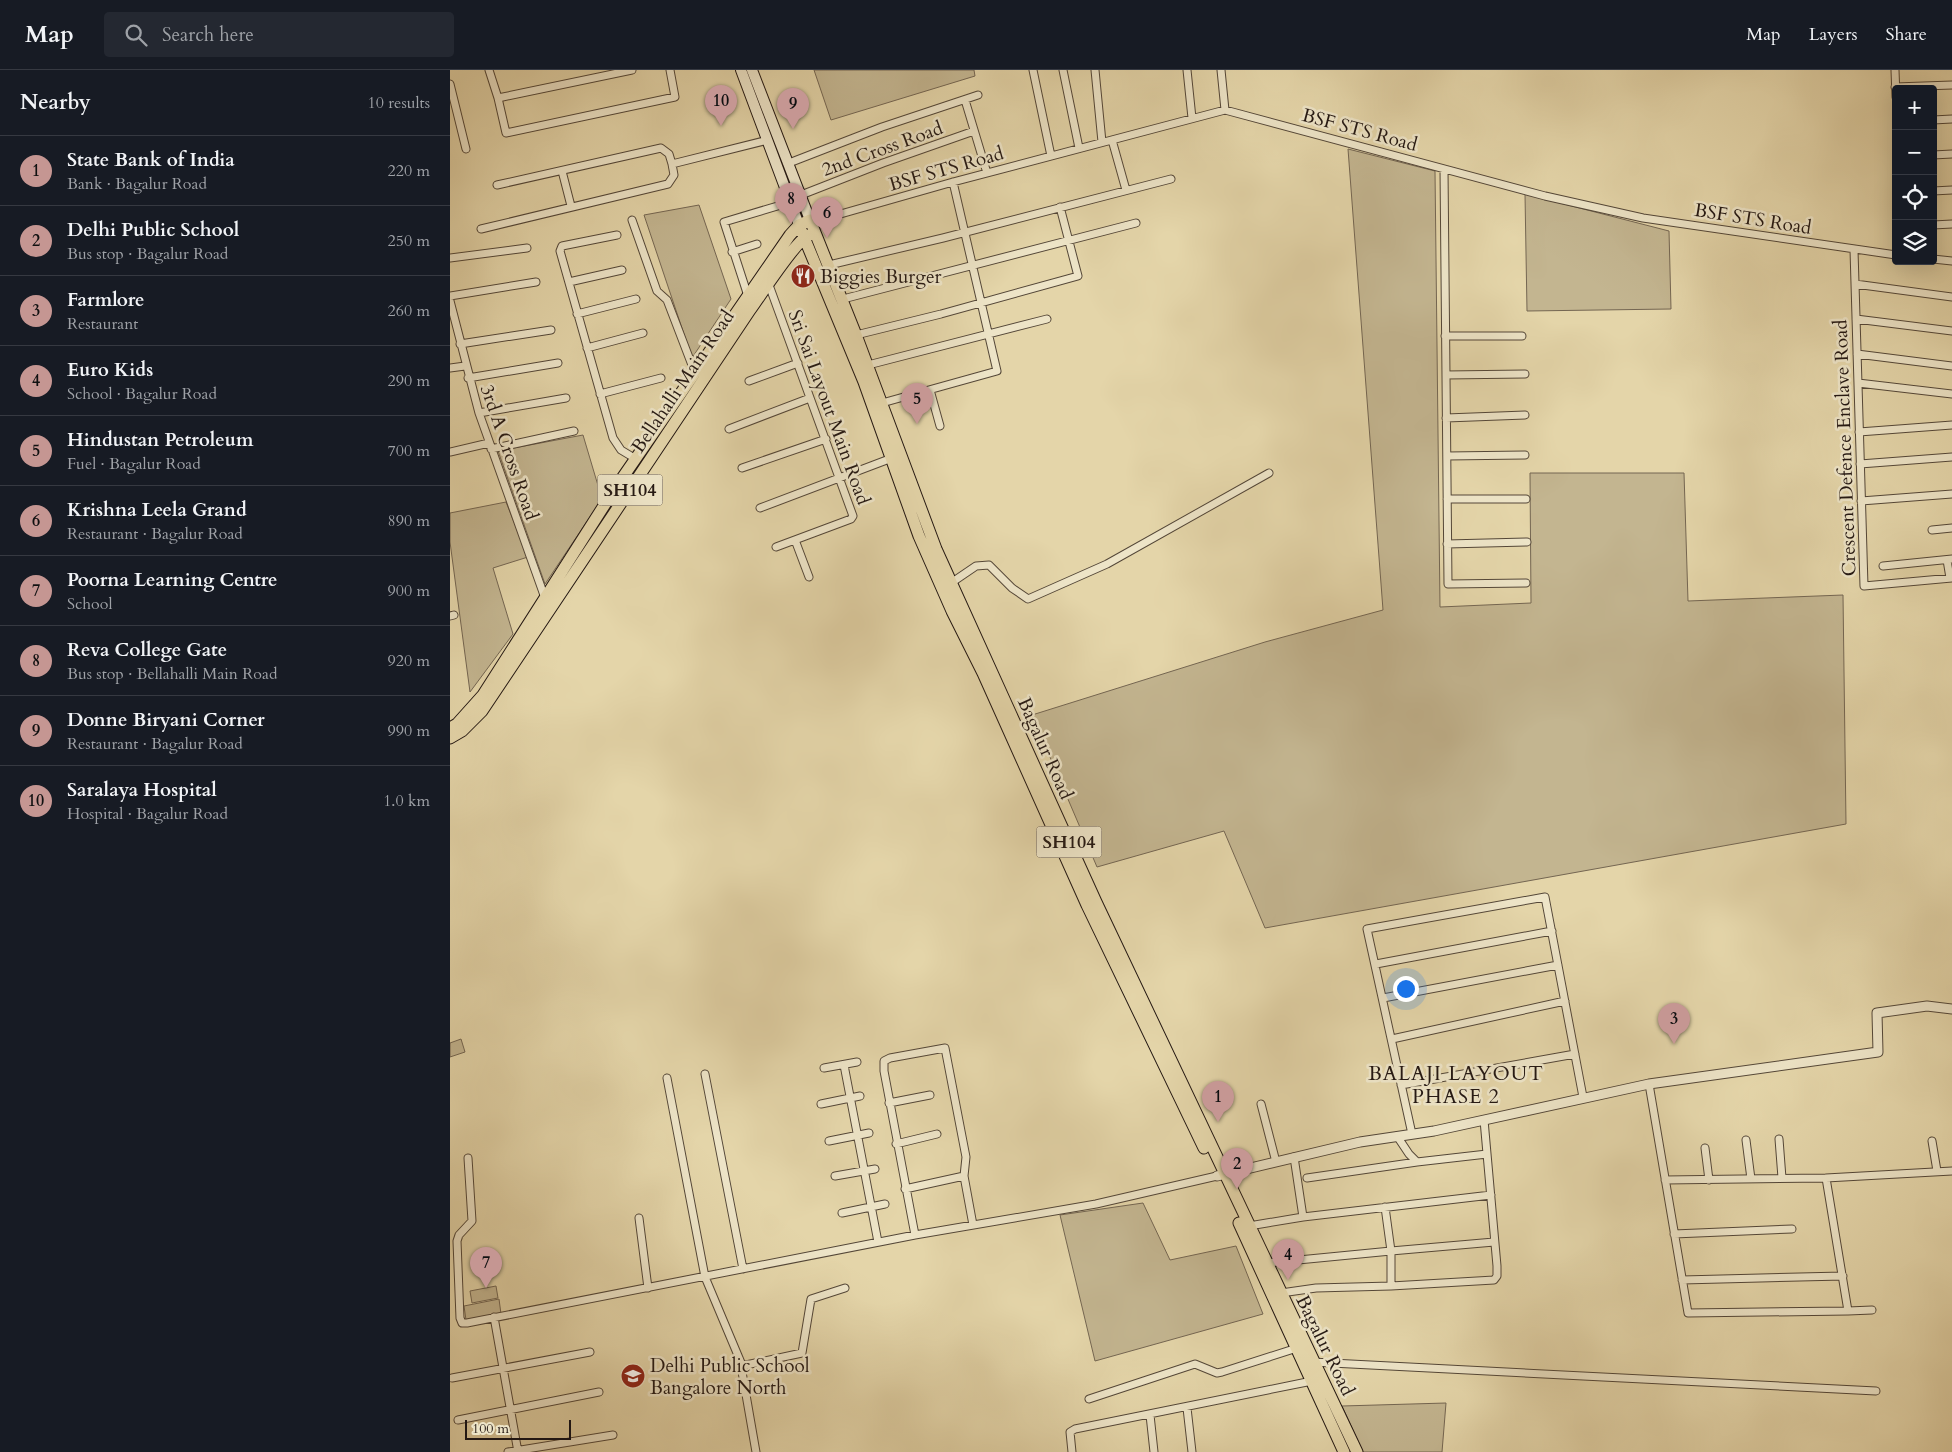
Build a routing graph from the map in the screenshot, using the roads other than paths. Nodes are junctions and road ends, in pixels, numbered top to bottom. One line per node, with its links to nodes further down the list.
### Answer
1 (489, 70): 17 (street)
2 (632, 70): 17 (street)
3 (670, 70): 17 (street)
4 (741, 70): 24 (main road, Bagalur Road)
5 (752, 70): 32 (main road, Bagalur Road)
6 (1033, 70): 31 (street)
7 (1063, 70): 27 (street)
8 (1095, 70): 26 (street)
9 (1188, 70): 20 (street)
10 (1222, 70): 19 (street)
11 (1895, 70): 13 (street)
12 (450, 84): 28 (street)
13 (1895, 85)
14 (1952, 85): 15 (street)
15 (1937, 86)
16 (978, 95): 18 (street)
17 (498, 98)
18 (965, 100): 23 (street); 32 (street)
19 (1225, 110): 20 (street, BSF STS Road); 34 (street, BSF STS Road)
20 (1192, 118): 25 (street, BSF STS Road)
21 (1952, 119): 22 (street)
22 (1937, 120)
23 (974, 131): 36 (street); 43 (street, 2nd Cross Road)
24 (768, 140): 33 (street); 44 (main road, Bagalur Road)
25 (1112, 140): 26 (street, BSF STS Road); 40 (street)
26 (1102, 142): 27 (street, BSF STS Road)
27 (1079, 148): 31 (street, BSF STS Road)
28 (466, 149)
29 (1952, 154): 30 (street)
30 (1937, 155)
31 (1051, 156): 36 (street, BSF STS Road)
32 (789, 163): 43 (main road, Bagalur Road)
33 (672, 164): 35 (street); 45 (street)
34 (1444, 168): 62 (street, BSF STS Road); 91 (street)
35 (562, 171): 39 (street); 45 (street)
36 (987, 173): 38 (street, BSF STS Road)
37 (1171, 178): 40 (street)
38 (953, 182): 47 (street, BSF STS Road); 56 (street)
39 (498, 185)
40 (1126, 190): 46 (street)
41 (1952, 190): 42 (street)
42 (1937, 191)
43 (802, 195): 49 (main road, Bagalur Road)
44 (791, 202): 52 (main road, Bagalur Road); 63 (street)
45 (570, 206): 54 (street)
46 (1060, 207): 56 (street); 59 (street)
47 (823, 219): 49 (street, BSF STS Road); 55 (street)
48 (632, 220): 102 (street)
49 (810, 220): 52 (main road, SH104); 55 (main road, Bagalur Road / SH104)
50 (1136, 223): 59 (street)
51 (1952, 224): 53 (street)
52 (799, 225): 58 (main road, Bagalur Road / SH104); 76 (main road, Bellahalli Main Road / SH104)
53 (1937, 225)
54 (481, 229)
55 (816, 232): 58 (main road, SH104); 68 (main road, Bagalur Road / SH104)
56 (965, 232): 68 (street); 69 (street)
57 (617, 235): 72 (street)
58 (805, 237): 74 (main road, Bellahalli Main Road / SH104); 128 (main road, Bagalur Road / SH104)
59 (1069, 241): 69 (street); 81 (street)
60 (757, 244): 63 (street)
61 (527, 248): 65 (street)
62 (1854, 250): 64 (street, BSF STS Road); 73 (street, Crescent Defence Enclave Road)
63 (732, 252): 76 (street)
64 (1892, 255)
65 (450, 258)
66 (1937, 260): 67 (street)
67 (1952, 262)
68 (829, 264): 79 (main road, Bagalur Road / SH104)
69 (973, 267): 79 (street); 81 (street)
70 (622, 270): 72 (street)
71 (536, 282): 75 (street)
72 (569, 282): 82 (street)
73 (1855, 284): 77 (street); 85 (street, Crescent Defence Enclave Road)
74 (769, 285): 97 (street, Sri Sai Layout Main Road); 153 (main road, Bellahalli Main Road / SH104)
75 (450, 296)
76 (748, 296): 102 (main road, Bellahalli Main Road / SH104)
77 (1952, 297)
78 (636, 299): 82 (street)
79 (843, 299): 90 (main road, Bagalur Road / SH104)
80 (450, 301): 83 (street, 3rd A Cross Road)
81 (981, 303): 89 (street); 90 (street)
82 (578, 314): 94 (street)
83 (452, 318): 93 (street, 3rd A Cross Road)
84 (1047, 319): 89 (street)
85 (1856, 319): 87 (street); 95 (street, Crescent Defence Enclave Road)
86 (550, 330): 93 (street)
87 (1952, 331)
88 (643, 332): 94 (street)
89 (988, 333): 98 (street); 109 (street)
90 (856, 334): 98 (main road, Bagalur Road / SH104)
91 (1445, 336): 92 (street); 104 (street)
92 (1522, 336)
93 (460, 344): 99 (street, 3rd A Cross Road)
94 (588, 348): 110 (street)
95 (1857, 354): 100 (street); 108 (street, Crescent Defence Enclave Road)
96 (558, 363): 105 (street)
97 (798, 363): 107 (street); 113 (street, Sri Sai Layout Main Road)
98 (868, 365): 114 (main road, Bagalur Road / SH104)
99 (465, 366): 101 (street); 105 (street, 3rd A Cross Road)
100 (1952, 366)
101 (450, 368)
102 (695, 373): 130 (main road, Bellahalli Main Road / SH104)
103 (1525, 374): 104 (street)
104 (1446, 375): 117 (street)
105 (468, 378): 115 (street, 3rd A Cross Road)
106 (661, 378): 110 (street)
107 (749, 381)
108 (1858, 383): 111 (street); 122 (street, Crescent Defence Enclave Road)
109 (930, 390): 114 (street); 119 (street)
110 (600, 394): 130 (street)
111 (1952, 394)
112 (566, 398): 115 (street)
113 (810, 398): 120 (street); 123 (street, Sri Sai Layout Main Road)
114 (882, 403): 150 (main road, Bagalur Road / SH104)
115 (479, 413): 124 (street, 3rd A Cross Road)
116 (1525, 415): 117 (street)
117 (1446, 418): 127 (street)
118 (1952, 425): 122 (street)
119 (940, 426)
120 (729, 429)
121 (574, 431): 124 (street)
122 (1860, 432): 131 (street, Crescent Defence Enclave Road)
123 (826, 439): 132 (street); 134 (street, Sri Sai Layout Main Road)
124 (490, 446): 125 (street); 152 (street, 3rd A Cross Road)
125 (450, 452)
126 (1525, 455): 127 (street)
127 (1446, 456): 136 (street)
128 (892, 458): 134 (street); 156 (main road, Bagalur Road / SH104)
129 (1952, 458): 131 (street)
130 (636, 459): 152 (main road, Bellahalli Main Road / SH104)
131 (1860, 464): 138 (street, Crescent Defence Enclave Road)
132 (742, 468)
133 (1268, 473): 150 (street)
134 (841, 478): 139 (street); 142 (street, Sri Sai Layout Main Road)
135 (1952, 494): 138 (street)
136 (1447, 499): 137 (street); 144 (street)
137 (1526, 499)
138 (1862, 501): 149 (street, Crescent Defence Enclave Road)
139 (760, 508)
140 (1952, 528): 141 (street)
141 (1932, 530)
142 (795, 540): 145 (street, Sri Sai Layout Main Road); 148 (street)
143 (1526, 542): 144 (street)
144 (1447, 544): 151 (street)
145 (776, 547)
146 (1950, 559): 147 (street); 149 (street)
147 (1883, 566)
148 (809, 577)
149 (1951, 578)
150 (951, 583): 156 (main road, Bagalur Road / SH104)
151 (1526, 583)
152 (545, 598): 153 (street, 3rd A Cross Road); 154 (main road, Bellahalli Main Road / SH104)
153 (549, 610): 155 (main road, Bellahalli Main Road / SH104)
154 (450, 728)
155 (450, 738)
156 (1092, 903): 200 (main road, Bagalur Road / SH104)
157 (1552, 932): 158 (street); 158 (street); 159 (street)
158 (1376, 964): 160 (street)
159 (1558, 964): 160 (street); 161 (street)
160 (1383, 998): 163 (street)
161 (1565, 1001): 163 (street); 164 (street)
162 (1952, 1009): 170 (street)
163 (1392, 1039): 171 (street)
164 (1574, 1054): 171 (street); 174 (street)
165 (857, 1062): 166 (street)
166 (844, 1065): 167 (street); 175 (street)
167 (824, 1068)
168 (705, 1074): 227 (street)
169 (667, 1078): 229 (street)
170 (1649, 1084): 174 (street); 207 (street)
171 (1401, 1085): 182 (street)
172 (930, 1095): 176 (street)
173 (860, 1096): 175 (street)
174 (1583, 1097): 179 (street)
175 (850, 1098): 177 (street); 183 (street)
176 (889, 1103): 189 (street); 202 (street)
177 (821, 1104)
178 (1261, 1104): 194 (street)
179 (1484, 1120): 182 (street); 191 (street)
180 (869, 1133): 183 (street)
181 (938, 1134): 189 (street)
182 (1412, 1134): 184 (street)
183 (858, 1136): 186 (street); 197 (street)
184 (1397, 1136): 193 (street); 195 (street)
185 (1779, 1139): 204 (street)
186 (829, 1140)
187 (1746, 1140): 206 (street)
188 (1932, 1141): 199 (street)
189 (896, 1144): 209 (street)
190 (1705, 1148): 208 (street)
191 (1488, 1154): 195 (street); 210 (street)
192 (468, 1158): 222 (street)
193 (1294, 1158): 194 (street); 215 (street)
194 (1276, 1162): 200 (street)
195 (1417, 1162): 203 (street)
196 (875, 1169): 197 (street)
197 (864, 1171): 201 (street); 212 (street)
198 (1952, 1171): 199 (street)
199 (1937, 1172): 205 (street)
200 (1221, 1175): 217 (street); 218 (main road, Bagalur Road / SH104); 238 (main road, Bagalur Road / SH104)
201 (835, 1176)
202 (964, 1176): 209 (street); 217 (street)
203 (1307, 1178)
204 (1782, 1178): 205 (street); 206 (street)
205 (1826, 1178): 228 (street)
206 (1751, 1179): 208 (street)
207 (1665, 1180): 208 (street); 220 (street)
208 (1709, 1180)
209 (905, 1189): 221 (street)
210 (1491, 1195): 213 (street); 224 (street)
211 (885, 1204): 212 (street)
212 (871, 1206): 214 (street); 223 (street)
213 (1385, 1207): 215 (street); 225 (street)
214 (842, 1213)
215 (1303, 1217): 218 (street)
216 (640, 1218): 232 (street)
217 (973, 1225): 221 (street)
218 (1249, 1226): 226 (main road, Bagalur Road / SH104)
219 (1792, 1229): 220 (street)
220 (1674, 1234): 230 (street)
221 (915, 1235): 223 (street)
222 (454, 1237): 237 (street)
223 (878, 1242): 227 (street)
224 (1494, 1242): 225 (street); 231 (street)
225 (1391, 1252): 226 (street); 231 (street)
226 (1268, 1264): 234 (main road, Bagalur Road / SH104)
227 (744, 1269): 229 (street)
228 (1843, 1276): 230 (street); 236 (street)
229 (705, 1277): 232 (street); 241 (street)
230 (1682, 1280): 236 (street)
231 (1391, 1286): 234 (street)
232 (648, 1288): 237 (street)
233 (845, 1288): 241 (street)
234 (1281, 1292): 240 (main road, Bagalur Road / SH104)
235 (1872, 1310): 236 (street)
236 (1848, 1311)
237 (494, 1317): 242 (street)
238 (1297, 1348): 240 (main road, Bagalur Road / SH104); 247 (street)
239 (590, 1352): 242 (street)
240 (1309, 1363): 244 (main road, Bagalur Road / SH104); 245 (street); 260 (main road, Bagalur Road / SH104)
241 (742, 1365): 255 (street)
242 (503, 1368): 243 (street); 249 (street)
243 (452, 1378)
244 (1312, 1382): 248 (street); 259 (main road, Bagalur Road / SH104)
245 (1876, 1391)
246 (599, 1392): 249 (street)
247 (1089, 1399)
248 (1187, 1408): 250 (street); 258 (street)
249 (511, 1410): 251 (street); 253 (street)
250 (1150, 1415): 256 (street); 257 (street)
251 (458, 1420)
252 (614, 1435): 253 (street)
253 (518, 1451): 254 (street)
254 (508, 1452)
255 (756, 1452)
256 (1072, 1452)
257 (1154, 1452)
258 (1192, 1452)
259 (1344, 1452)
260 (1357, 1452)

